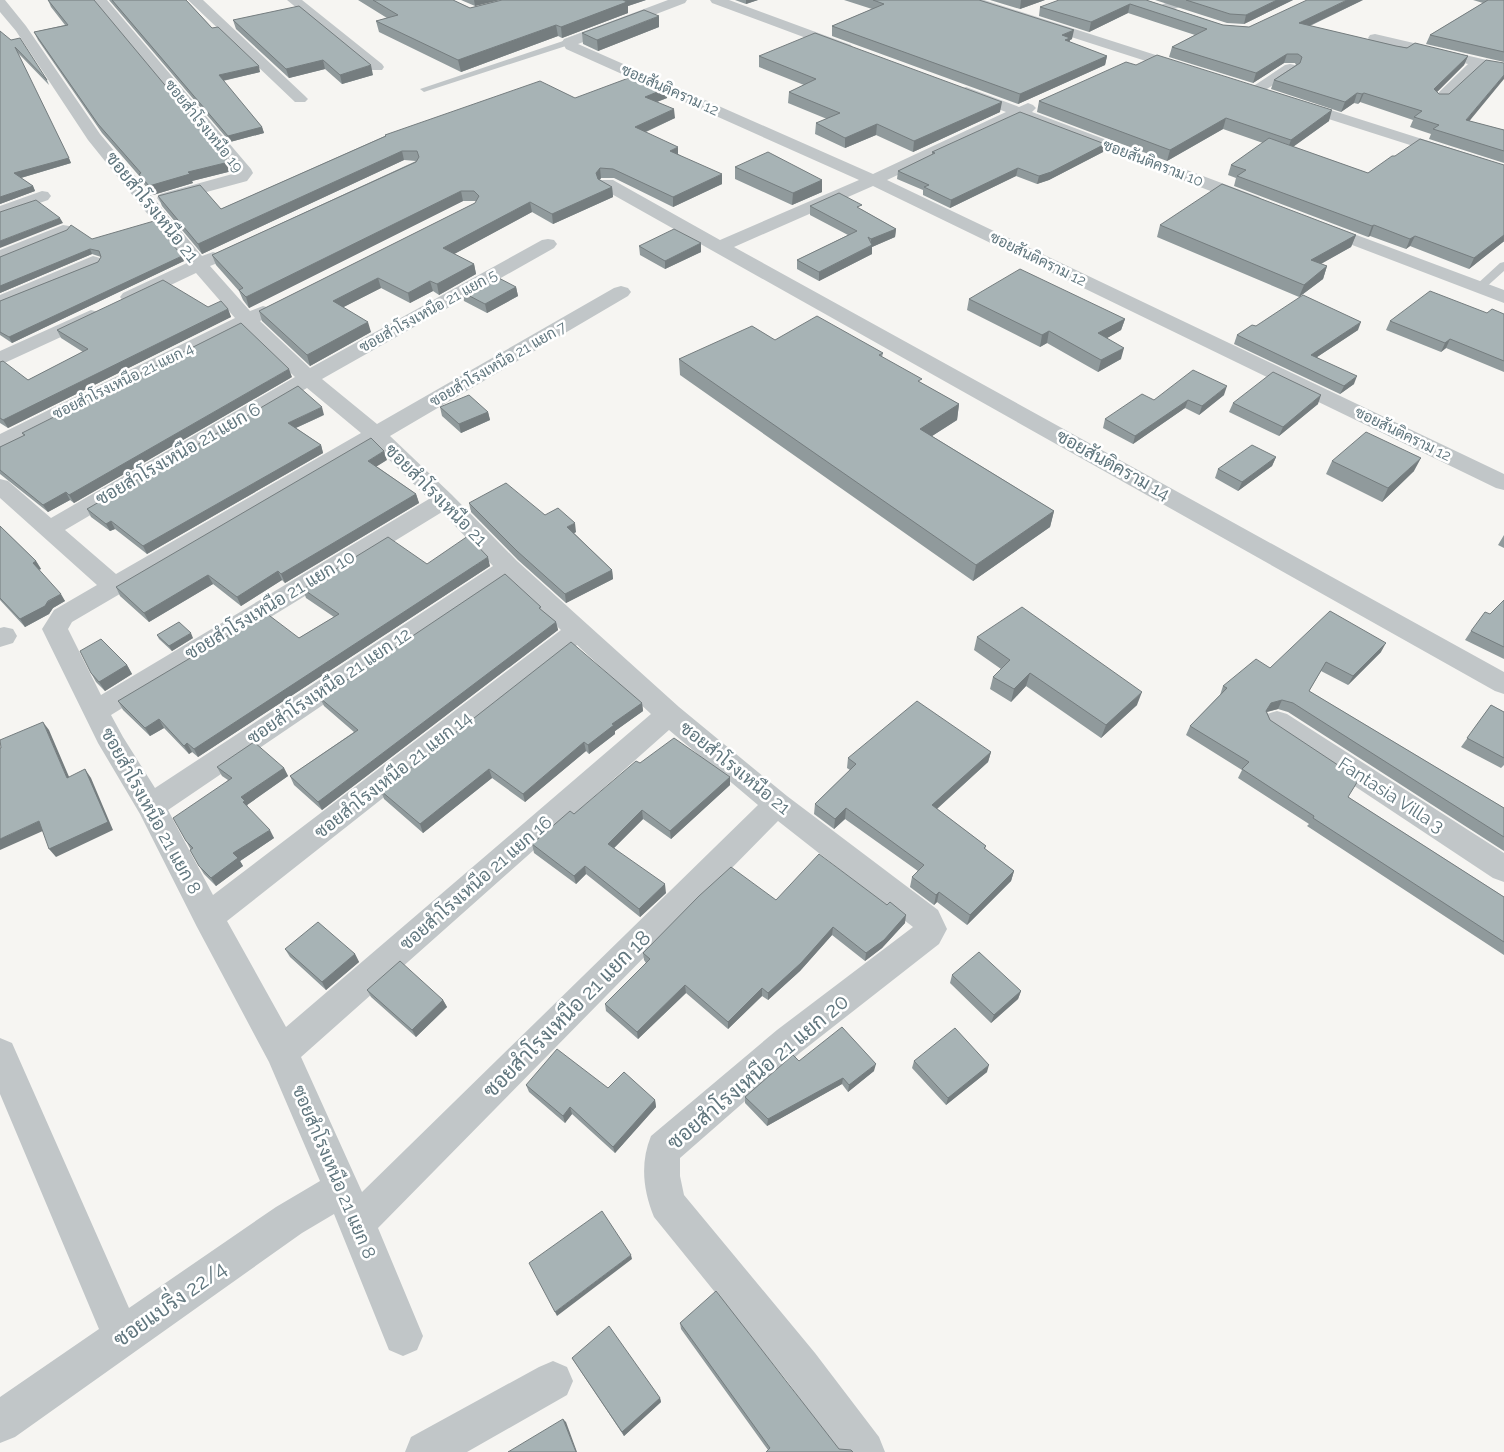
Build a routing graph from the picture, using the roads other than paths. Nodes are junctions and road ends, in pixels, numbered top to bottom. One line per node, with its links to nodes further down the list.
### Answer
1 (100, 0): 37 (street, ซอยสำโรงเหนือ 19)
2 (196, 0): 29 (street)
3 (294, 0): 21 (street)
4 (680, 0): 15 (street)
5 (717, 0): 17 (street)
6 (970, 0): 13 (street)
7 (1186, 0): 10 (street)
8 (0, 3): 37 (street, ซอยสำโรงเหนือ 21)
9 (1149, 5): 10 (street)
10 (1164, 9): 12 (street)
11 (1037, 10): 13 (street)
12 (1181, 15)
13 (1020, 16): 18 (street)
14 (1375, 38): 19 (street)
15 (569, 42): 27 (lane); 34 (street, ซอยสันติคราม 12)
16 (1175, 52): 18 (street)
17 (863, 54)
18 (1151, 58): 20 (street); 24 (street)
19 (1478, 62): 23 (street); 30 (street)
20 (1126, 64)
21 (378, 66)
22 (1290, 68): 28 (street)
23 (1504, 68)
24 (1202, 74)
25 (1237, 86): 28 (street)
26 (955, 88): 32 (street, ซอยสันติคราม 10)
27 (424, 89)
28 (1254, 91): 33 (street)
29 (300, 99)
30 (1440, 99)
31 (1046, 100): 32 (street)
32 (1019, 112): 34 (street); 38 (street, ซอยสันติคราม 10)
33 (1504, 170)
34 (873, 180): 43 (street); 59 (street, ซอยสันติคราม 12)
35 (607, 184): 43 (street, ซอยสันติคราม 14)
36 (42, 196): 39 (street)
37 (148, 203): 47 (street, ซอยสำโรงเหนือ 21)
38 (1270, 207)
39 (0, 212)
40 (1307, 221): 49 (street)
41 (63, 230): 45 (street)
42 (548, 244): 56 (street, ซอยสำโรงเหนือ 21 แยก 5)
43 (722, 246): 66 (street, ซอยสันติคราม 14)
44 (225, 252): 47 (street)
45 (0, 257)
46 (93, 262): 52 (street)
47 (198, 264): 54 (street, ซอยสำโรงเหนือ 21); 55 (street)
48 (1504, 264): 49 (lane)
49 (1480, 287): 51 (street)
50 (621, 292): 57 (street, ซอยสำโรงเหนือ 21 แยก 7)
51 (1504, 297)
52 (0, 302)
53 (281, 302): 54 (street, ซอยสำโรงเหนือ 21 แยก 4)
54 (247, 320): 56 (street, ซอยสำโรงเหนือ 21); 58 (street, ซอยสำโรงเหนือ 21 แยก 4)
55 (0, 359)
56 (308, 378): 57 (street, ซอยสำโรงเหนือ 21); 62 (street, ซอยสำโรงเหนือ 21 แยก 6)
57 (376, 435): 61 (street, ซอยสำโรงเหนือ 21); 64 (street, ซอยสำโรงเหนือ 21 แยก 8)
58 (0, 443)
59 (1504, 483)
60 (0, 486): 62 (street)
61 (444, 500): 63 (street, ซอยสำโรงเหนือ 21); 67 (street, ซอยสำโรงเหนือ 21 แยก 10)
62 (48, 530): 64 (street)
63 (508, 567): 65 (street, ซอยสำโรงเหนือ 21); 71 (street, ซอยสำโรงเหนือ 21 แยก 12)
64 (114, 586): 67 (street, ซอยสำโรงเหนือ 21 แยก 8)
65 (577, 632): 68 (street, ซอยสำโรงเหนือ 21); 73 (street, ซอยสำโรงเหนือ 21 แยก 14)
66 (1504, 684)
67 (96, 711): 71 (street, ซอยสำโรงเหนือ 21 แยก 8)
68 (669, 714): 70 (street, ซอยสำโรงเหนือ 21); 75 (street, ซอยสำโรงเหนือ 21 แยก 16)
69 (1277, 721): 72 (street, Fantasia Villa 3)
70 (778, 804): 74 (street, ซอยสำโรงเหนือ 21); 78 (street, ซอยสำโรงเหนือ 21 แยก 18)
71 (150, 806): 73 (street, ซอยสำโรงเหนือ 21 แยก 8)
72 (1504, 869)
73 (208, 917): 75 (street, ซอยสำโรงเหนือ 21 แยก 8)
74 (931, 929): 84 (street, ซอยสำโรงเหนือ 21 แยก 20)
75 (282, 1052): 77 (street, ซอยสำโรงเหนือ 21 แยก 8)
76 (0, 1054): 80 (street)
77 (342, 1189): 78 (street, ซอยสำโรงเหนือ 21 แยก 8); 80 (street, ซอยแบริ่ง 22/4)
78 (357, 1223): 79 (street, ซอยสำโรงเหนือ 21 แยก 8)
79 (403, 1336)
80 (122, 1337): 82 (street, ซอยแบริ่ง 22/4)
81 (553, 1381): 83 (street)
82 (0, 1422)
83 (426, 1452)
84 (864, 1452)

